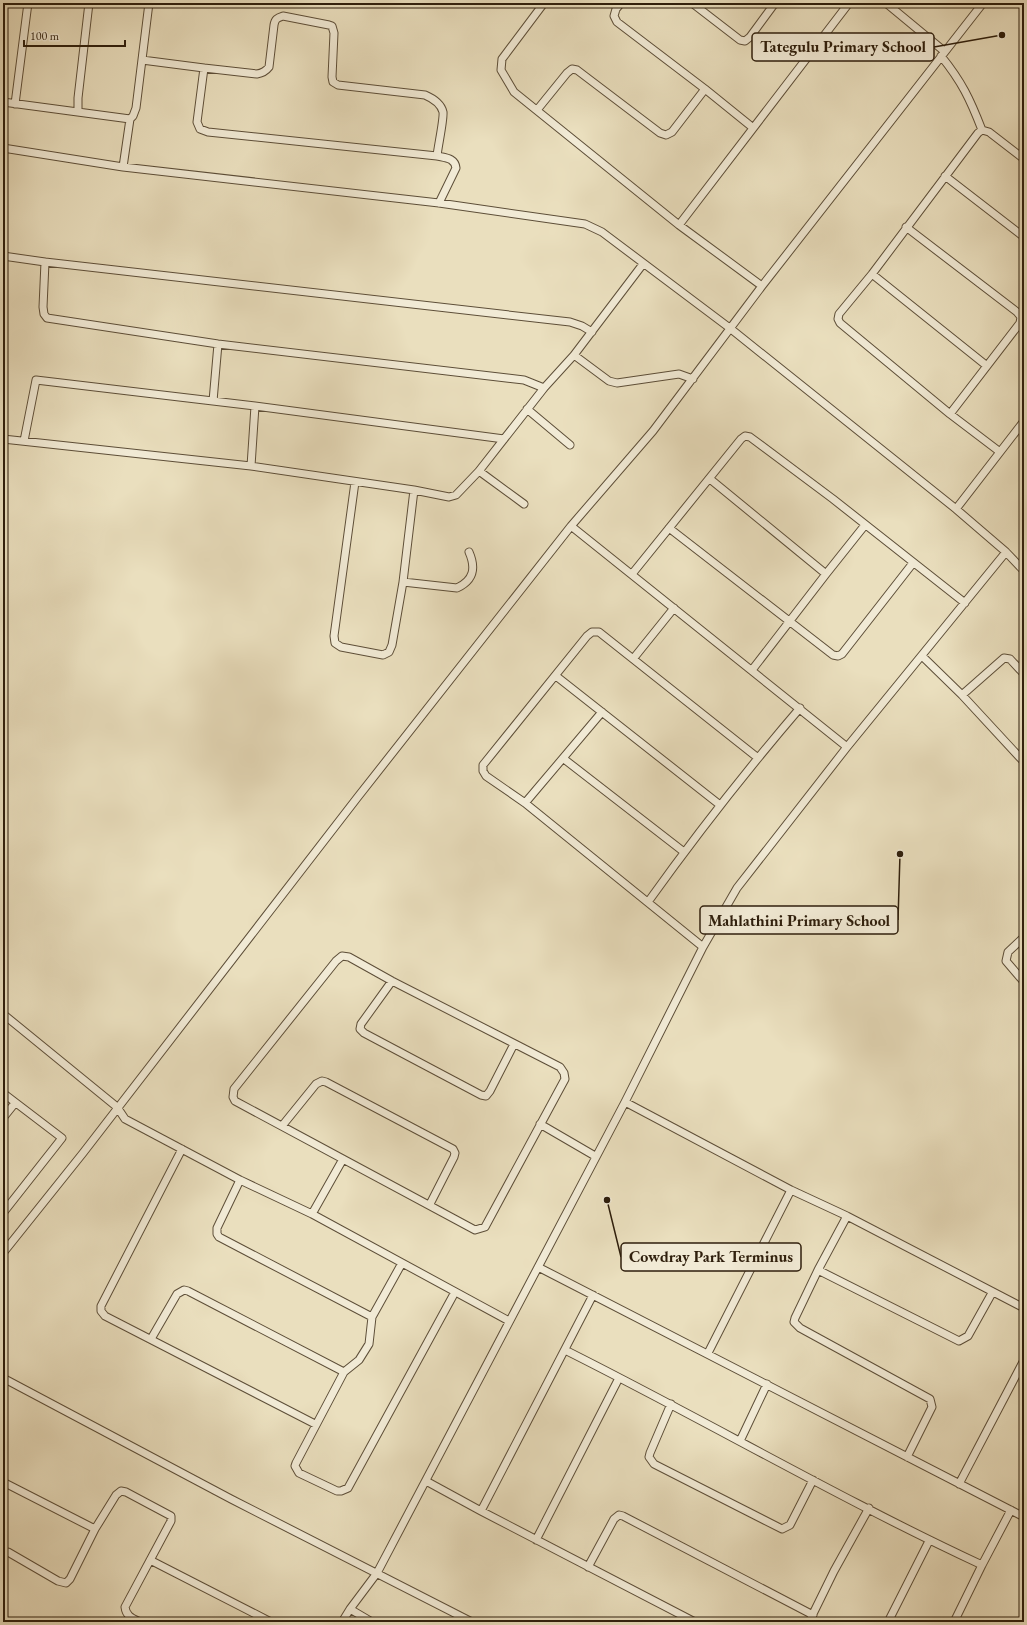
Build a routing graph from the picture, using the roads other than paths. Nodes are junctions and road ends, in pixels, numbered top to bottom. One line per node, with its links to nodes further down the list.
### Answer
1 (28, 3): 16 (street)
2 (89, 3): 18 (street)
3 (149, 3): 12 (street)
4 (544, 3): 17 (street)
5 (620, 3): 14 (street)
6 (692, 3): 7 (street)
7 (774, 3)
8 (849, 3): 20 (street)
9 (886, 3): 11 (street)
10 (983, 3): 11 (street)
11 (943, 54): 21 (street); 35 (street)
12 (142, 60): 13 (street); 19 (street)
13 (204, 68): 23 (street); 23 (street)
14 (705, 89): 17 (street); 20 (street)
15 (3, 102): 16 (street)
16 (15, 104): 18 (street)
17 (537, 110): 28 (street)
18 (78, 112): 19 (street)
19 (130, 119): 25 (street)
20 (752, 127): 28 (street)
21 (982, 130): 24 (street); 26 (street)
22 (3, 148): 25 (street)
23 (437, 156): 27 (street)
24 (1024, 159)
25 (123, 167): 27 (street)
26 (945, 176): 29 (street); 30 (street)
27 (439, 203): 33 (street)
28 (679, 225): 35 (street)
29 (906, 227): 34 (street); 40 (street)
30 (1024, 237)
31 (3, 256): 32 (street)
32 (45, 262): 37 (street); 38 (street)
33 (643, 264): 36 (street); 37 (street)
34 (872, 274): 40 (street); 46 (street)
35 (762, 286): 36 (street)
36 (731, 329): 41 (street); 59 (street)
37 (592, 332): 39 (street)
38 (218, 344): 42 (street); 43 (street)
39 (574, 356): 41 (street); 42 (street)
40 (987, 366): 46 (street)
41 (693, 379): 61 (street)
42 (544, 388): 45 (street)
43 (213, 401): 44 (street); 50 (street)
44 (255, 406): 49 (street); 53 (street)
45 (527, 409): 49 (street); 51 (street)
46 (950, 414): 52 (street)
47 (1024, 421): 52 (street)
48 (3, 439): 50 (street)
49 (504, 439): 54 (street)
50 (24, 441): 53 (street)
51 (570, 445)
52 (1000, 452): 59 (street)
53 (251, 466): 56 (street)
54 (479, 471): 57 (street); 58 (street)
55 (710, 479): 60 (street); 62 (street); 68 (street)
56 (355, 482): 57 (street); 69 (street)
57 (414, 490): 69 (street)
58 (524, 504)
59 (956, 509): 64 (street)
60 (866, 525): 65 (street); 68 (street)
61 (571, 526): 67 (street); 98 (street)
62 (669, 528): 67 (street); 72 (street)
63 (469, 552): 69 (street)
64 (1006, 552): 66 (street); 70 (street)
65 (913, 563): 70 (street); 72 (street)
66 (1024, 571)
67 (632, 574): 71 (street)
68 (826, 574): 72 (street)
69 (403, 582)
70 (965, 603): 73 (street)
71 (674, 608): 74 (street); 75 (street)
72 (790, 622): 75 (street)
73 (922, 656): 78 (street); 81 (street)
74 (633, 659): 77 (street); 82 (street)
75 (752, 670): 79 (street)
76 (1024, 674): 78 (street)
77 (556, 676): 80 (street); 85 (street)
78 (962, 695): 84 (street)
79 (800, 708): 81 (street); 82 (street)
80 (602, 712): 83 (street); 86 (street)
81 (847, 747): 90 (street)
82 (758, 758): 86 (street)
83 (564, 759): 85 (street); 87 (street)
84 (1024, 762)
85 (525, 803): 88 (street)
86 (720, 805): 87 (street)
87 (684, 852): 88 (street)
88 (648, 902): 90 (street)
89 (1024, 938): 92 (street)
90 (703, 947): 96 (street)
91 (392, 981): 94 (street); 94 (street); 101 (street)
92 (1024, 982)
93 (4, 1016): 98 (street)
94 (514, 1044): 100 (street)
95 (3, 1093): 97 (street)
96 (625, 1102): 103 (street); 106 (street)
97 (15, 1103): 99 (street); 108 (street)
98 (117, 1107): 102 (street); 111 (street)
99 (3, 1118)
100 (540, 1124): 103 (street); 107 (street)
101 (282, 1126): 104 (street); 107 (street)
102 (182, 1148): 105 (street); 121 (street)
103 (595, 1156): 113 (street)
104 (343, 1159): 107 (street); 109 (street)
105 (240, 1180): 109 (street); 119 (street)
106 (791, 1190): 110 (street); 123 (street)
107 (430, 1204)
108 (3, 1213)
109 (312, 1214): 112 (street)
110 (847, 1216): 114 (street); 116 (street)
111 (3, 1253)
112 (402, 1263): 115 (street); 119 (street)
113 (538, 1267): 117 (street); 120 (street)
114 (818, 1270): 116 (street); 132 (street)
115 (455, 1292): 120 (street); 130 (street)
116 (992, 1293): 118 (street)
117 (593, 1295): 122 (street); 123 (street)
118 (1024, 1308)
119 (372, 1317): 125 (street)
120 (509, 1321): 134 (street)
121 (150, 1339): 125 (street); 130 (street)
122 (565, 1350): 127 (street); 139 (street)
123 (708, 1353): 128 (street)
124 (1024, 1360): 136 (street)
125 (344, 1372): 130 (street)
126 (3, 1378): 148 (street)
127 (619, 1378): 129 (street); 142 (street)
128 (767, 1384): 131 (street); 132 (street)
129 (671, 1404): 131 (street); 133 (street)
130 (316, 1424)
131 (740, 1441): 133 (street)
132 (907, 1457): 136 (street)
133 (813, 1480): 137 (street)
134 (426, 1481): 139 (street); 148 (street)
135 (3, 1482): 141 (street)
136 (959, 1484): 138 (street)
137 (869, 1508): 143 (street); 150 (street)
138 (1011, 1510): 140 (street); 146 (street)
139 (481, 1511): 142 (street)
140 (1024, 1516)
141 (95, 1530): 144 (street); 145 (street)
142 (536, 1540): 147 (street)
143 (929, 1541): 146 (street); 160 (street)
144 (3, 1552)
145 (150, 1560): 153 (street); 154 (street)
146 (982, 1566): 161 (street)
147 (588, 1567): 150 (street); 158 (street)
148 (377, 1573): 149 (street); 157 (street)
149 (350, 1609): 155 (street); 156 (street)
150 (813, 1614): 159 (street)
151 (3, 1620): 152 (street)
152 (7, 1622)
153 (140, 1622)
154 (271, 1622)
155 (342, 1622)
156 (372, 1622)
157 (472, 1622)
158 (694, 1622)
159 (809, 1622)
160 (888, 1622)
161 (954, 1622)

